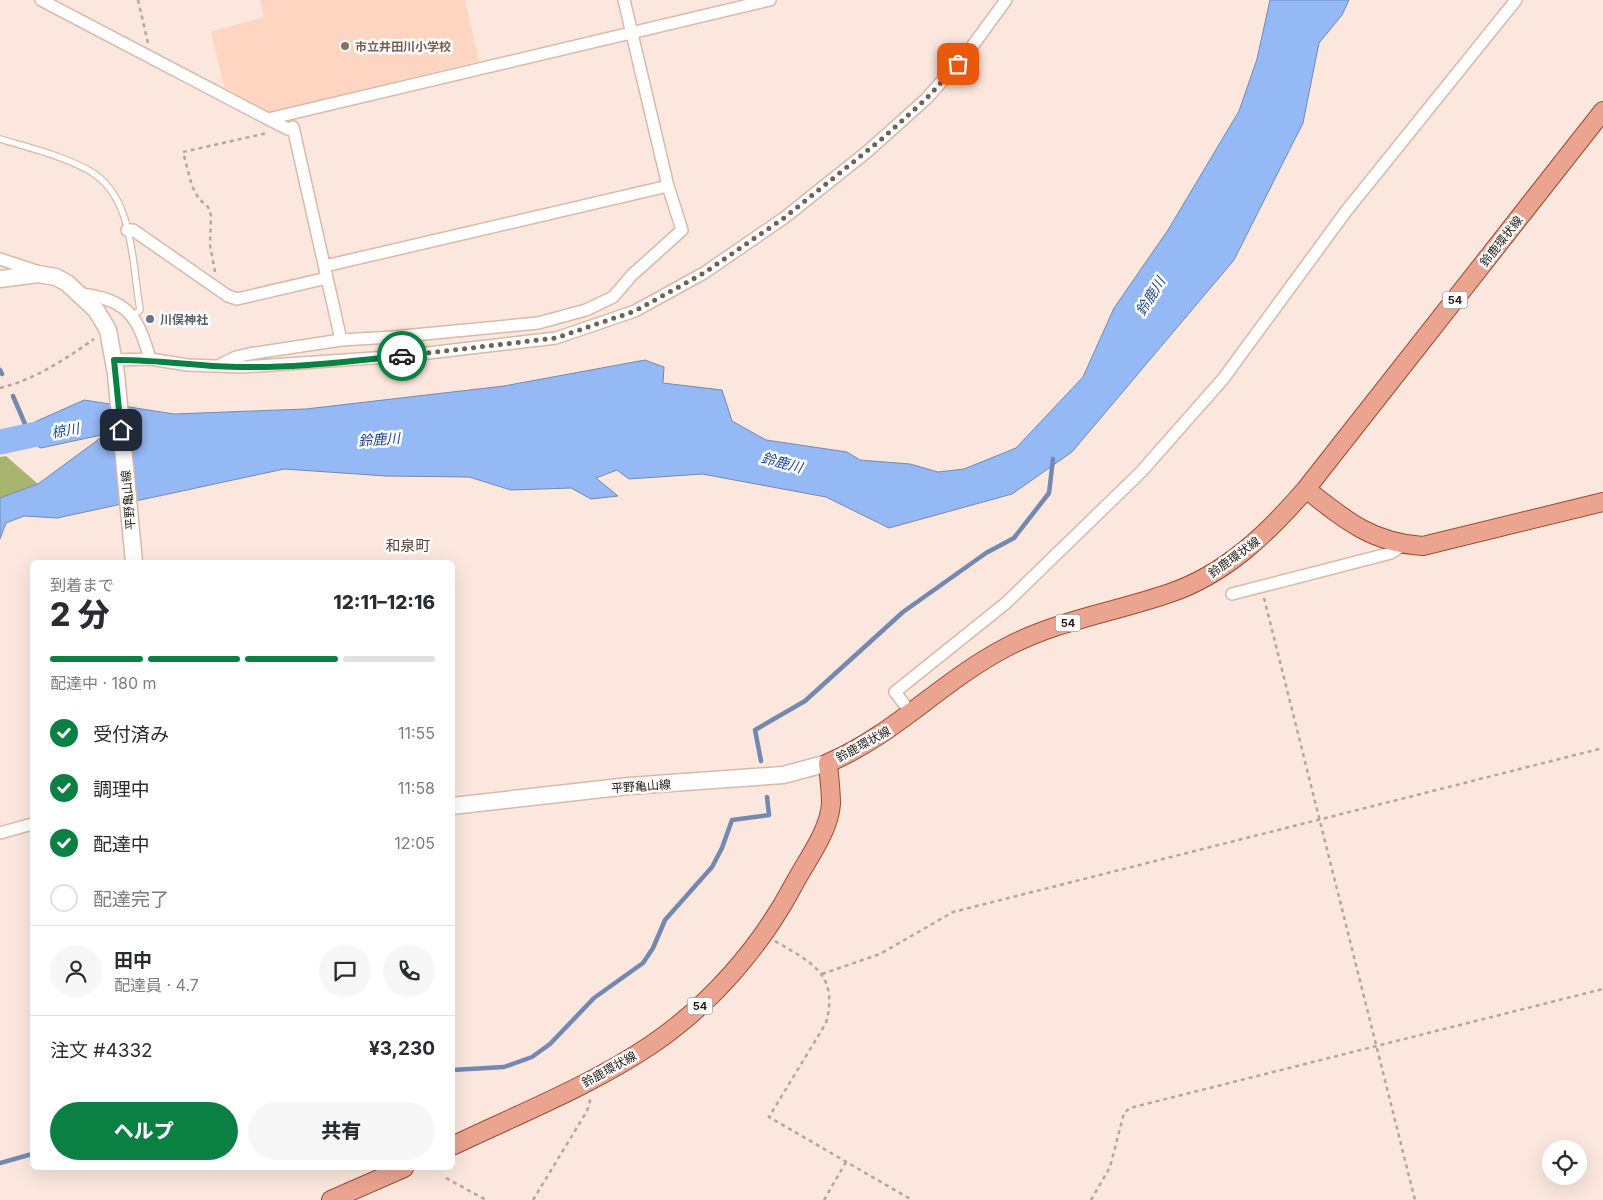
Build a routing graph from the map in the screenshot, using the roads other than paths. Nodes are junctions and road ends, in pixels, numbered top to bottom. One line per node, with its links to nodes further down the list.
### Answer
1 (41, 0): 8 (street)
2 (624, 0): 6 (street)
3 (770, 0): 6 (street)
4 (1006, 0): 21 (street)
5 (1516, 0): 28 (street)
6 (632, 33): 8 (street); 10 (street)
7 (1603, 111): 23 (main road, 鈴鹿環状線 / 54)
8 (268, 119): 13 (street)
9 (0, 139): 11 (lane)
10 (668, 186): 13 (street); 19 (street)
11 (127, 230): 15 (street); 18 (lane)
12 (0, 259): 14 (street)
13 (324, 266): 15 (street)
14 (56, 277): 16 (main road, 平野亀山線); 17 (main road, 平野亀山線)
15 (327, 278): 19 (street)
16 (0, 279)
17 (81, 294): 18 (street); 22 (main road, 平野亀山線)
18 (134, 315): 20 (street)
19 (341, 340): 21 (street)
20 (150, 359): 21 (street); 22 (street)
21 (220, 365)
22 (115, 367): 26 (main road, 平野亀山線)
23 (1306, 489): 25 (main road); 28 (main road, 鈴鹿環状線 / 54)
24 (1603, 502): 25 (main road)
25 (1403, 545): 27 (street)
26 (134, 560)
27 (1232, 594)
28 (911, 713): 29 (main road, 鈴鹿環状線 / 54)
29 (828, 763): 30 (main road, 平野亀山線); 33 (main road, 鈴鹿環状線 / 54)
30 (455, 806)
31 (30, 825): 32 (street)
32 (0, 833)
33 (455, 1145)
34 (399, 1170): 35 (main road)
35 (331, 1200)

